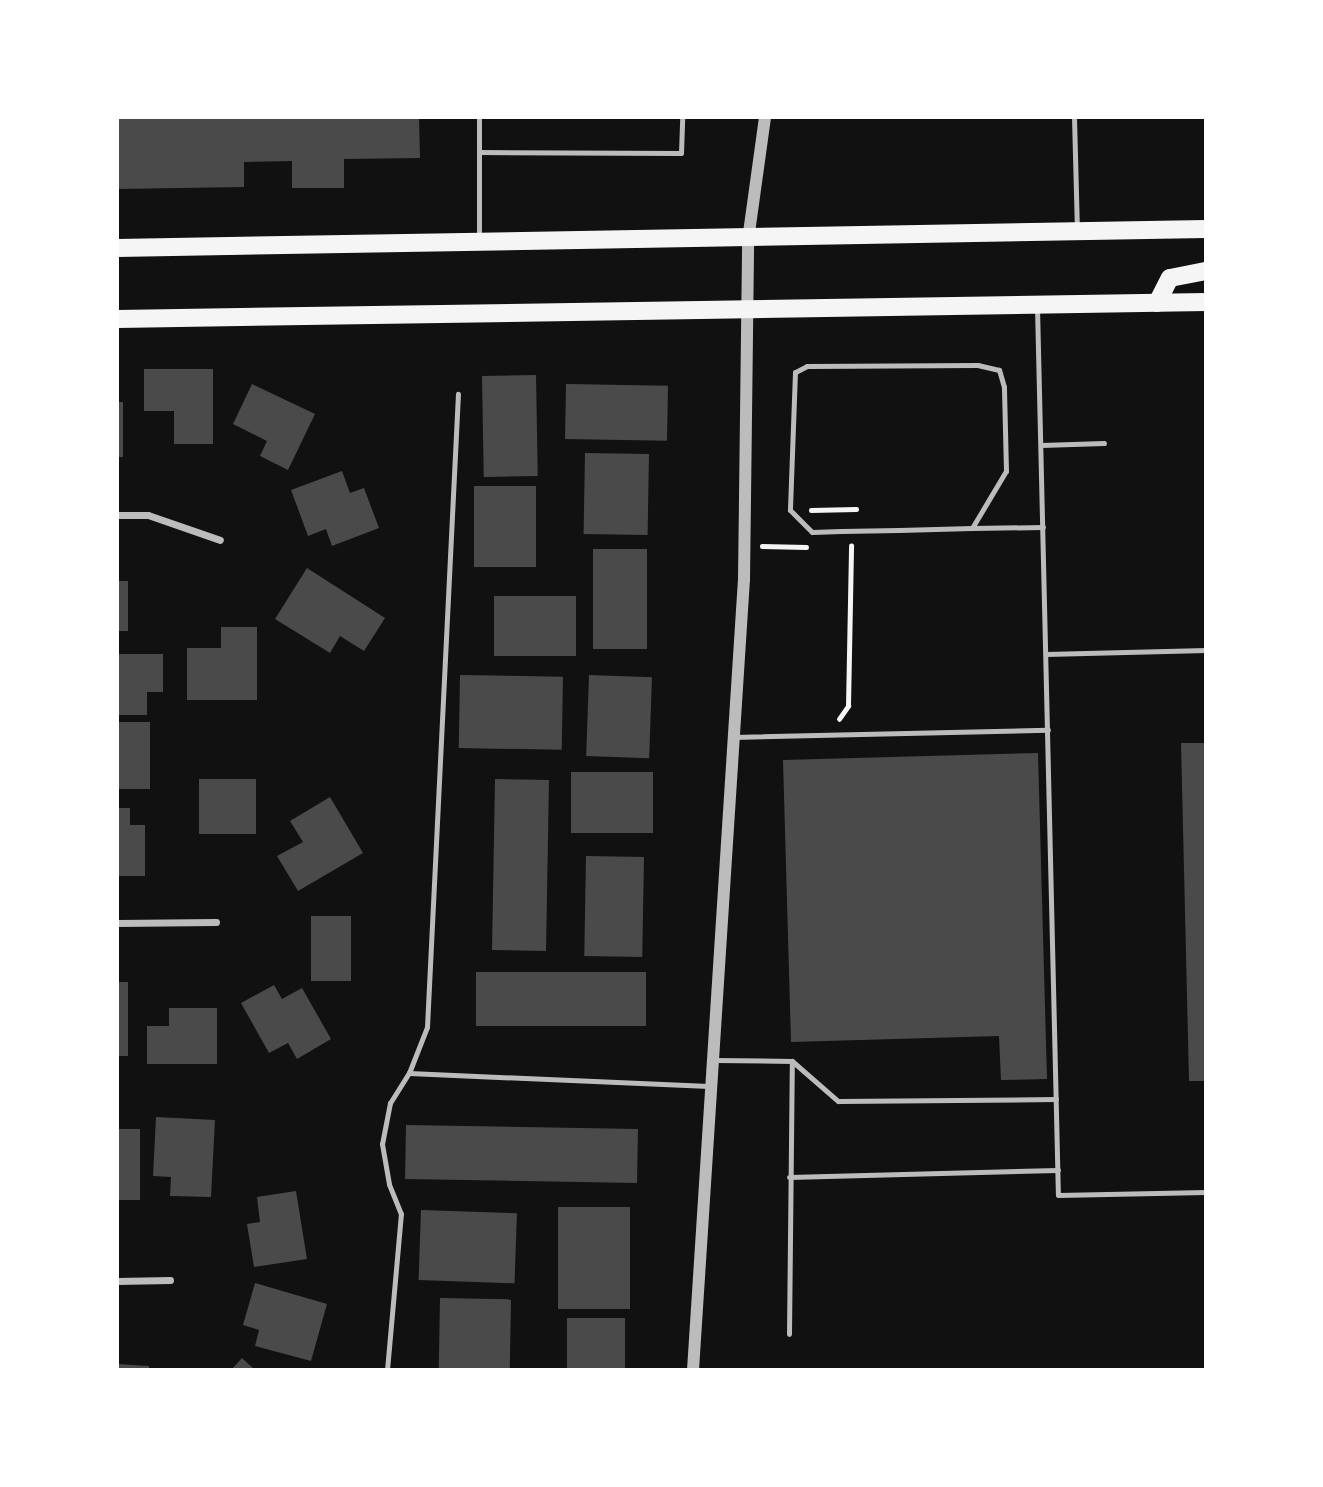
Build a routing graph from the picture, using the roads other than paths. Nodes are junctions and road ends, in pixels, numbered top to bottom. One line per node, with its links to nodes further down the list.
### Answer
1 (479, 117): 5 (lane)
2 (682, 117): 5 (lane)
3 (765, 117): 8 (street)
4 (1074, 117): 7 (lane)
5 (479, 152): 9 (lane)
6 (1206, 229): 7 (main road)
7 (1077, 232): 8 (main road)
8 (748, 240): 9 (main road); 15 (street)
9 (479, 243): 10 (main road)
10 (117, 248)
11 (1206, 271): 13 (main road)
12 (1206, 302): 13 (main road)
13 (1157, 303): 14 (main road)
14 (1037, 305): 15 (main road); 19 (lane)
15 (745, 310): 16 (main road); 27 (street)
16 (117, 319)
17 (458, 394): 32 (lane)
18 (1104, 443): 19 (lane)
19 (1041, 445): 21 (lane)
20 (117, 515): 23 (street)
21 (1044, 527): 22 (lane); 25 (lane)
22 (972, 528): 22 (lane)
23 (220, 540)
24 (1206, 650): 25 (lane)
25 (1046, 654): 26 (lane)
26 (1048, 730): 27 (lane); 34 (lane)
27 (733, 737): 30 (street)
28 (216, 922): 29 (street)
29 (117, 923)
30 (710, 1060): 31 (lane); 33 (street)
31 (792, 1061): 34 (lane); 36 (lane)
32 (408, 1073): 33 (lane); 41 (lane)
33 (709, 1086): 42 (street)
34 (1056, 1099): 35 (lane)
35 (1058, 1170): 36 (lane); 37 (lane)
36 (789, 1177): 40 (lane)
37 (1206, 1192)
38 (170, 1280): 39 (street)
39 (117, 1281)
40 (789, 1334)
41 (387, 1370)
42 (693, 1370)

